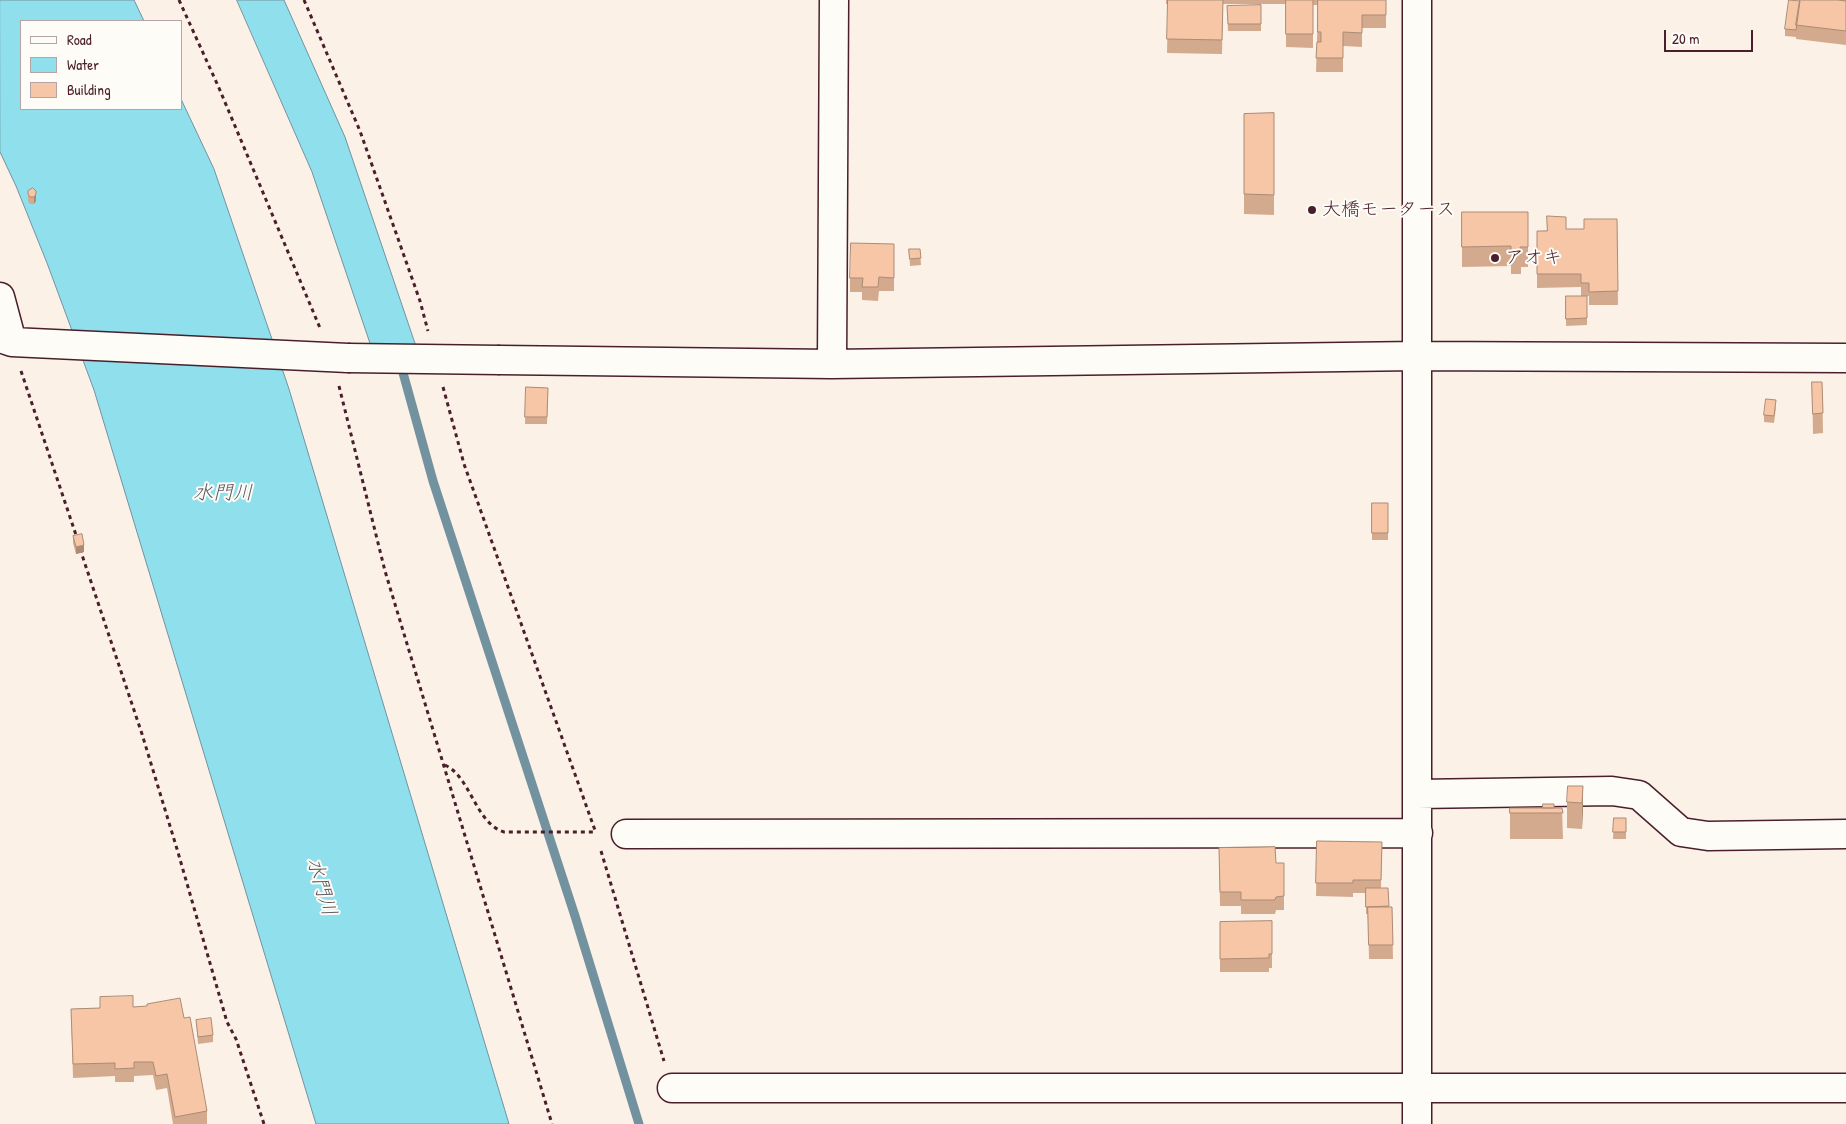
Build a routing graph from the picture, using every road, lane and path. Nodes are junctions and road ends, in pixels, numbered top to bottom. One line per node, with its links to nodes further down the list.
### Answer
1 (179, 0): 9 (path)
2 (304, 0): 7 (path)
3 (834, 0): 11 (street)
4 (1417, 0): 8 (street)
5 (0, 298): 6 (street)
6 (6, 340): 9 (street); 22 (path)
7 (430, 340)
8 (1416, 356): 10 (street); 11 (street); 14 (street)
9 (329, 357): 11 (street, bridge); 13 (path)
10 (1846, 358)
11 (832, 364)
12 (441, 378): 19 (path)
13 (444, 765): 15 (path); 23 (path)
14 (1418, 794): 16 (street); 18 (street)
15 (584, 831)
16 (1418, 833): 17 (street); 20 (street)
17 (626, 834)
18 (1846, 834)
19 (672, 1088): 20 (street)
20 (1417, 1088): 21 (street); 24 (street)
21 (1846, 1088)
22 (264, 1124)
23 (552, 1124)
24 (1417, 1124)

